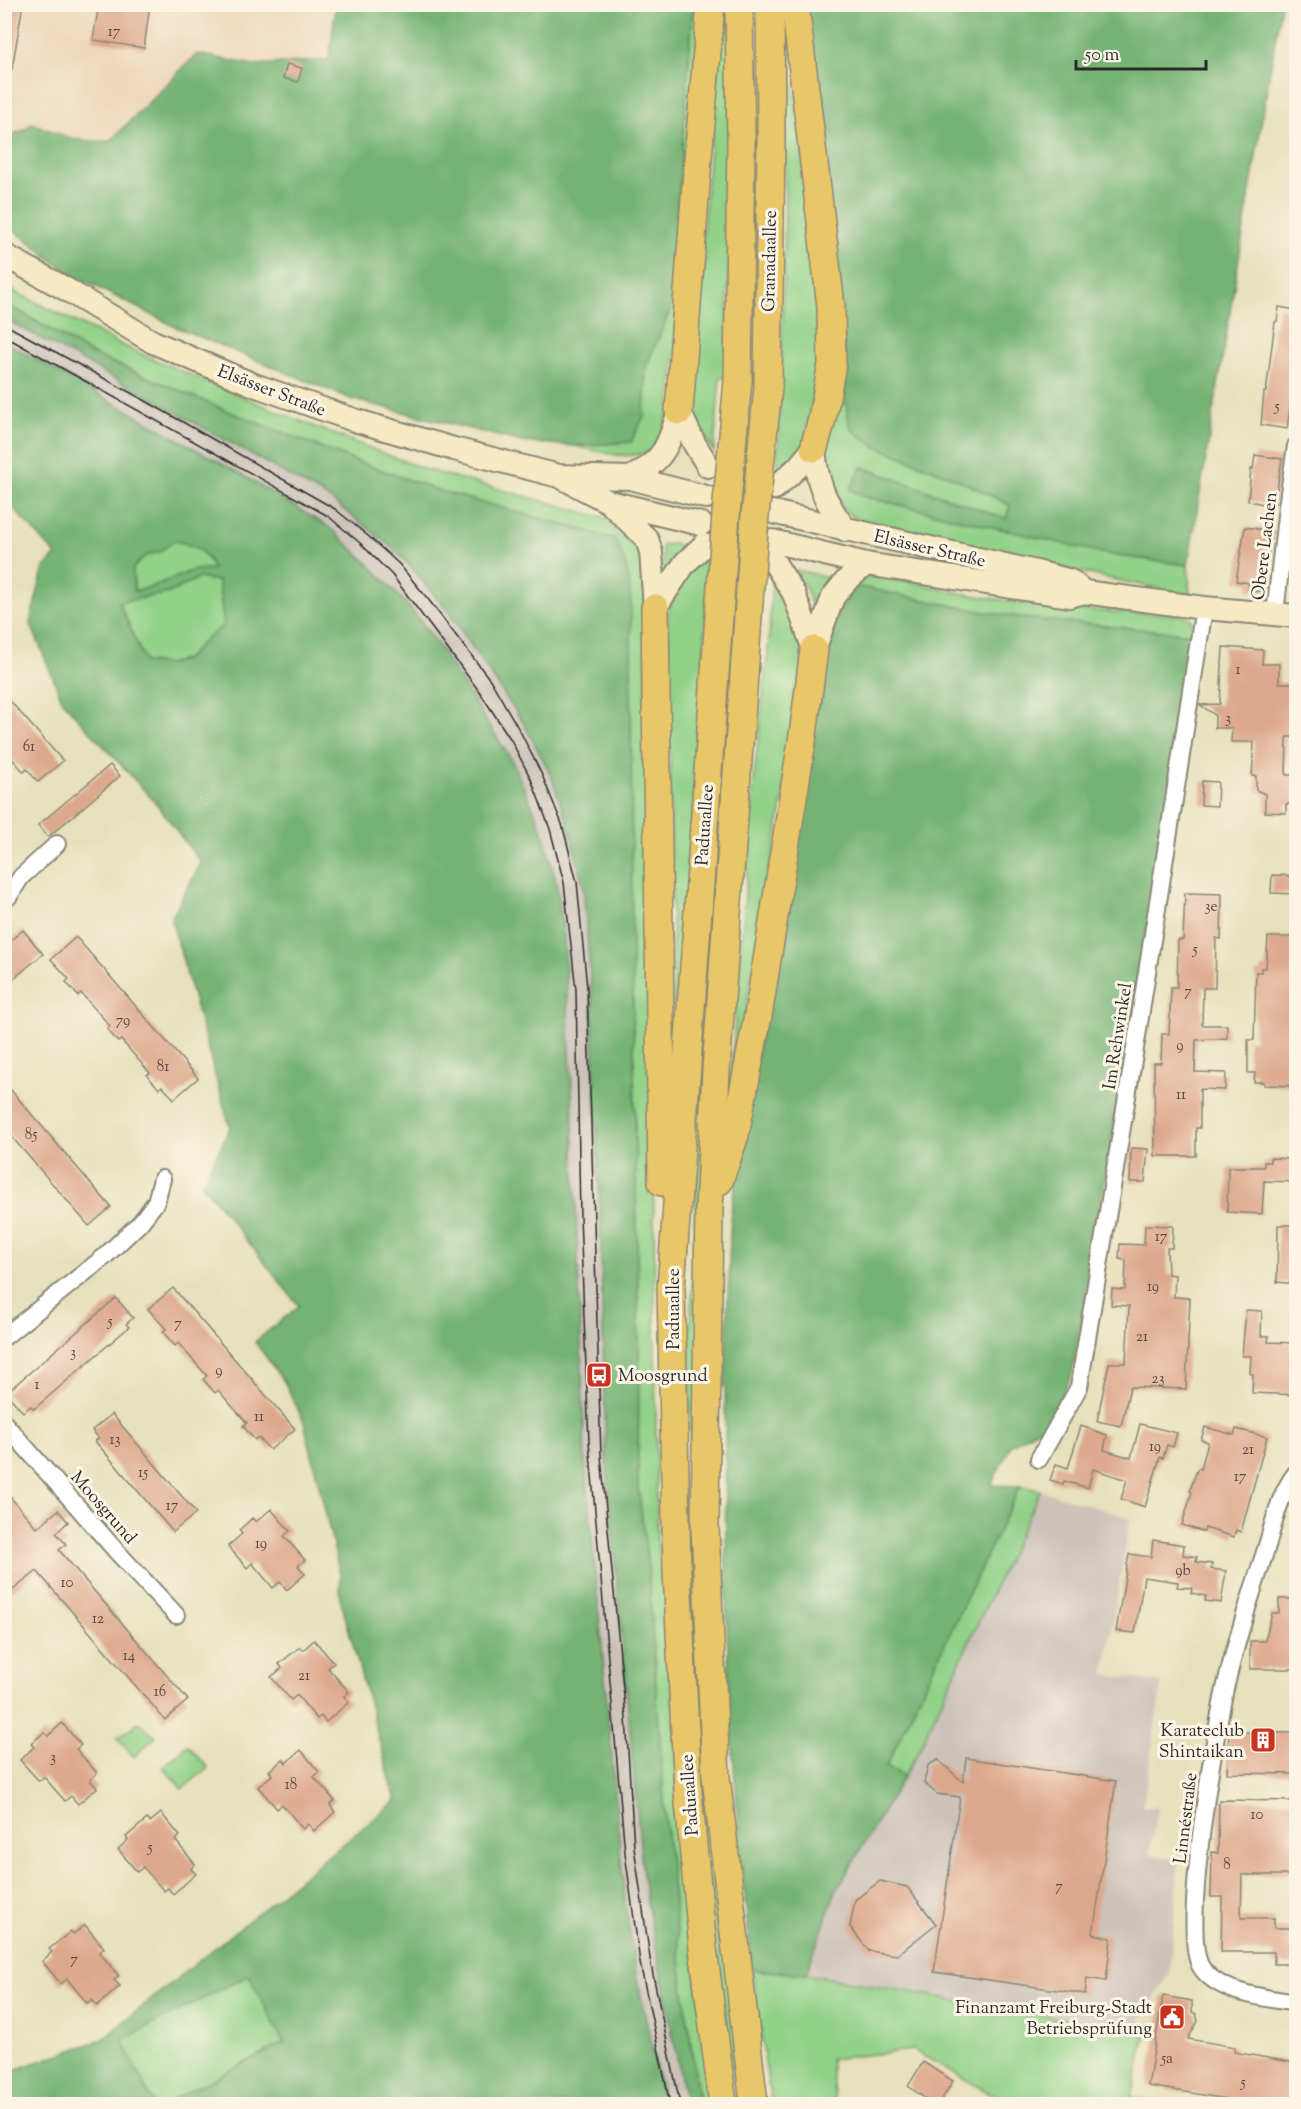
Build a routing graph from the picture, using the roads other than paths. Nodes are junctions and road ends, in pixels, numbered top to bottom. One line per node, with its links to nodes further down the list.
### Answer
1 (711, 4): 6 (highway)
2 (739, 4): 14 (highway, Granadaallee, bridge)
3 (770, 4): 16 (highway, Granadaallee, bridge)
4 (795, 4): 8 (highway)
5 (4, 255): 10 (main road, Elsässer Straße)
6 (679, 411): 9 (main road); 11 (main road)
7 (1296, 446): 21 (street, Obere Lachen)
8 (814, 448): 12 (main road); 15 (main road)
9 (708, 466)
10 (559, 476): 11 (main road, Elsässer Straße); 13 (main road, Elsässer Straße)
11 (630, 478): 14 (main road, Elsässer Straße)
12 (775, 488)
13 (609, 502): 19 (main road); 19 (main road, Elsässer Straße)
14 (716, 505): 27 (highway, Paduaallee, bridge)
15 (846, 530): 16 (main road, Elsässer Straße); 18 (main road, Elsässer Straße)
16 (771, 534): 17 (main road, Elsässer Straße); 22 (main road); 26 (highway, Paduaallee, bridge)
17 (866, 564): 18 (main road, Elsässer Straße); 22 (main road)
18 (1084, 592): 20 (main road, Elsässer Straße)
19 (655, 608): 27 (highway)
20 (1204, 608): 21 (main road, Elsässer Straße); 30 (street, Im Rehwinkel)
21 (1286, 615)
22 (814, 650): 26 (highway)
23 (57, 844): 24 (street)
24 (4, 900)
25 (162, 1179): 28 (street)
26 (709, 1210): 35 (highway, Paduaallee)
27 (671, 1288): 34 (highway, Paduaallee)
28 (4, 1337)
29 (4, 1423): 32 (street, Moosgrund)
30 (1039, 1459)
31 (1296, 1473): 33 (street, Linnéstraße)
32 (176, 1615)
33 (1296, 2003)
34 (723, 2104)
35 (754, 2104)

